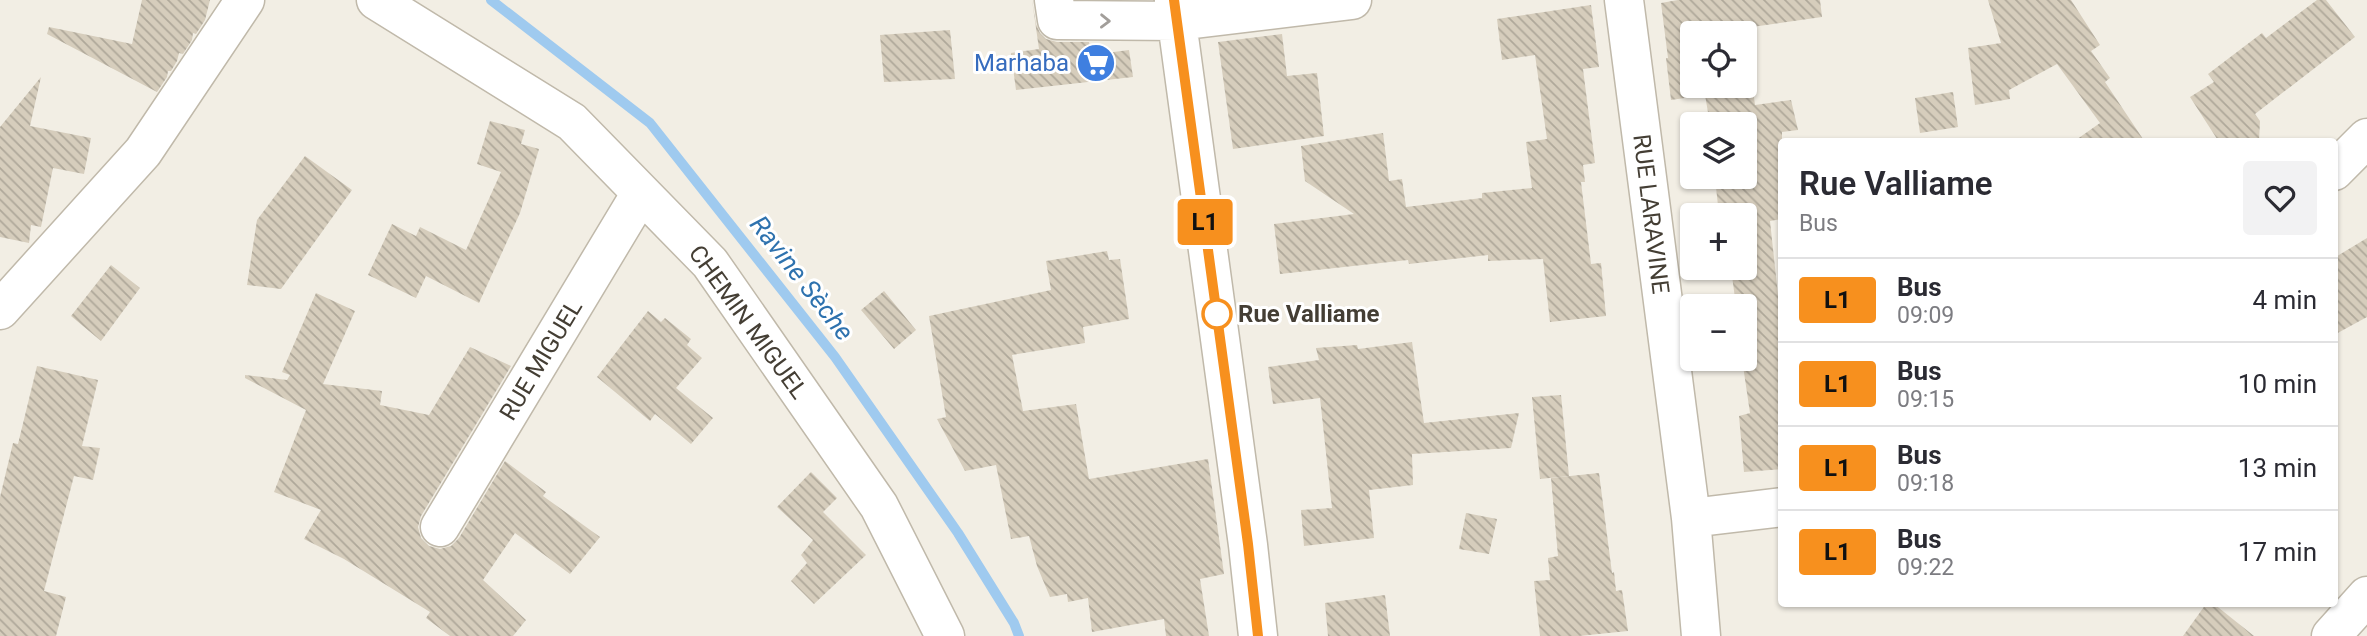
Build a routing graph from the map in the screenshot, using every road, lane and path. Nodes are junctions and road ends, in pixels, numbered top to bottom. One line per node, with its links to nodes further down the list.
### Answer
1 (245, 0): 10 (street)
2 (376, 0): 9 (street, CHEMIN MIGUEL)
3 (1055, 0): 6 (street, one-way to 6)
4 (1352, 0): 6 (street)
5 (1624, 0): 12 (street, RUE LARAVINE)
6 (1176, 11): 16 (street)
7 (2367, 138): 8 (street)
8 (2338, 167)
9 (641, 193): 13 (street, RUE MIGUEL); 15 (street, CHEMIN MIGUEL)
10 (0, 310)
11 (1778, 507): 12 (street)
12 (1691, 518): 17 (street, RUE LARAVINE)
13 (440, 527)
14 (2367, 596): 18 (street)
15 (945, 636)
16 (1258, 636)
17 (1701, 636)
18 (2331, 636)

